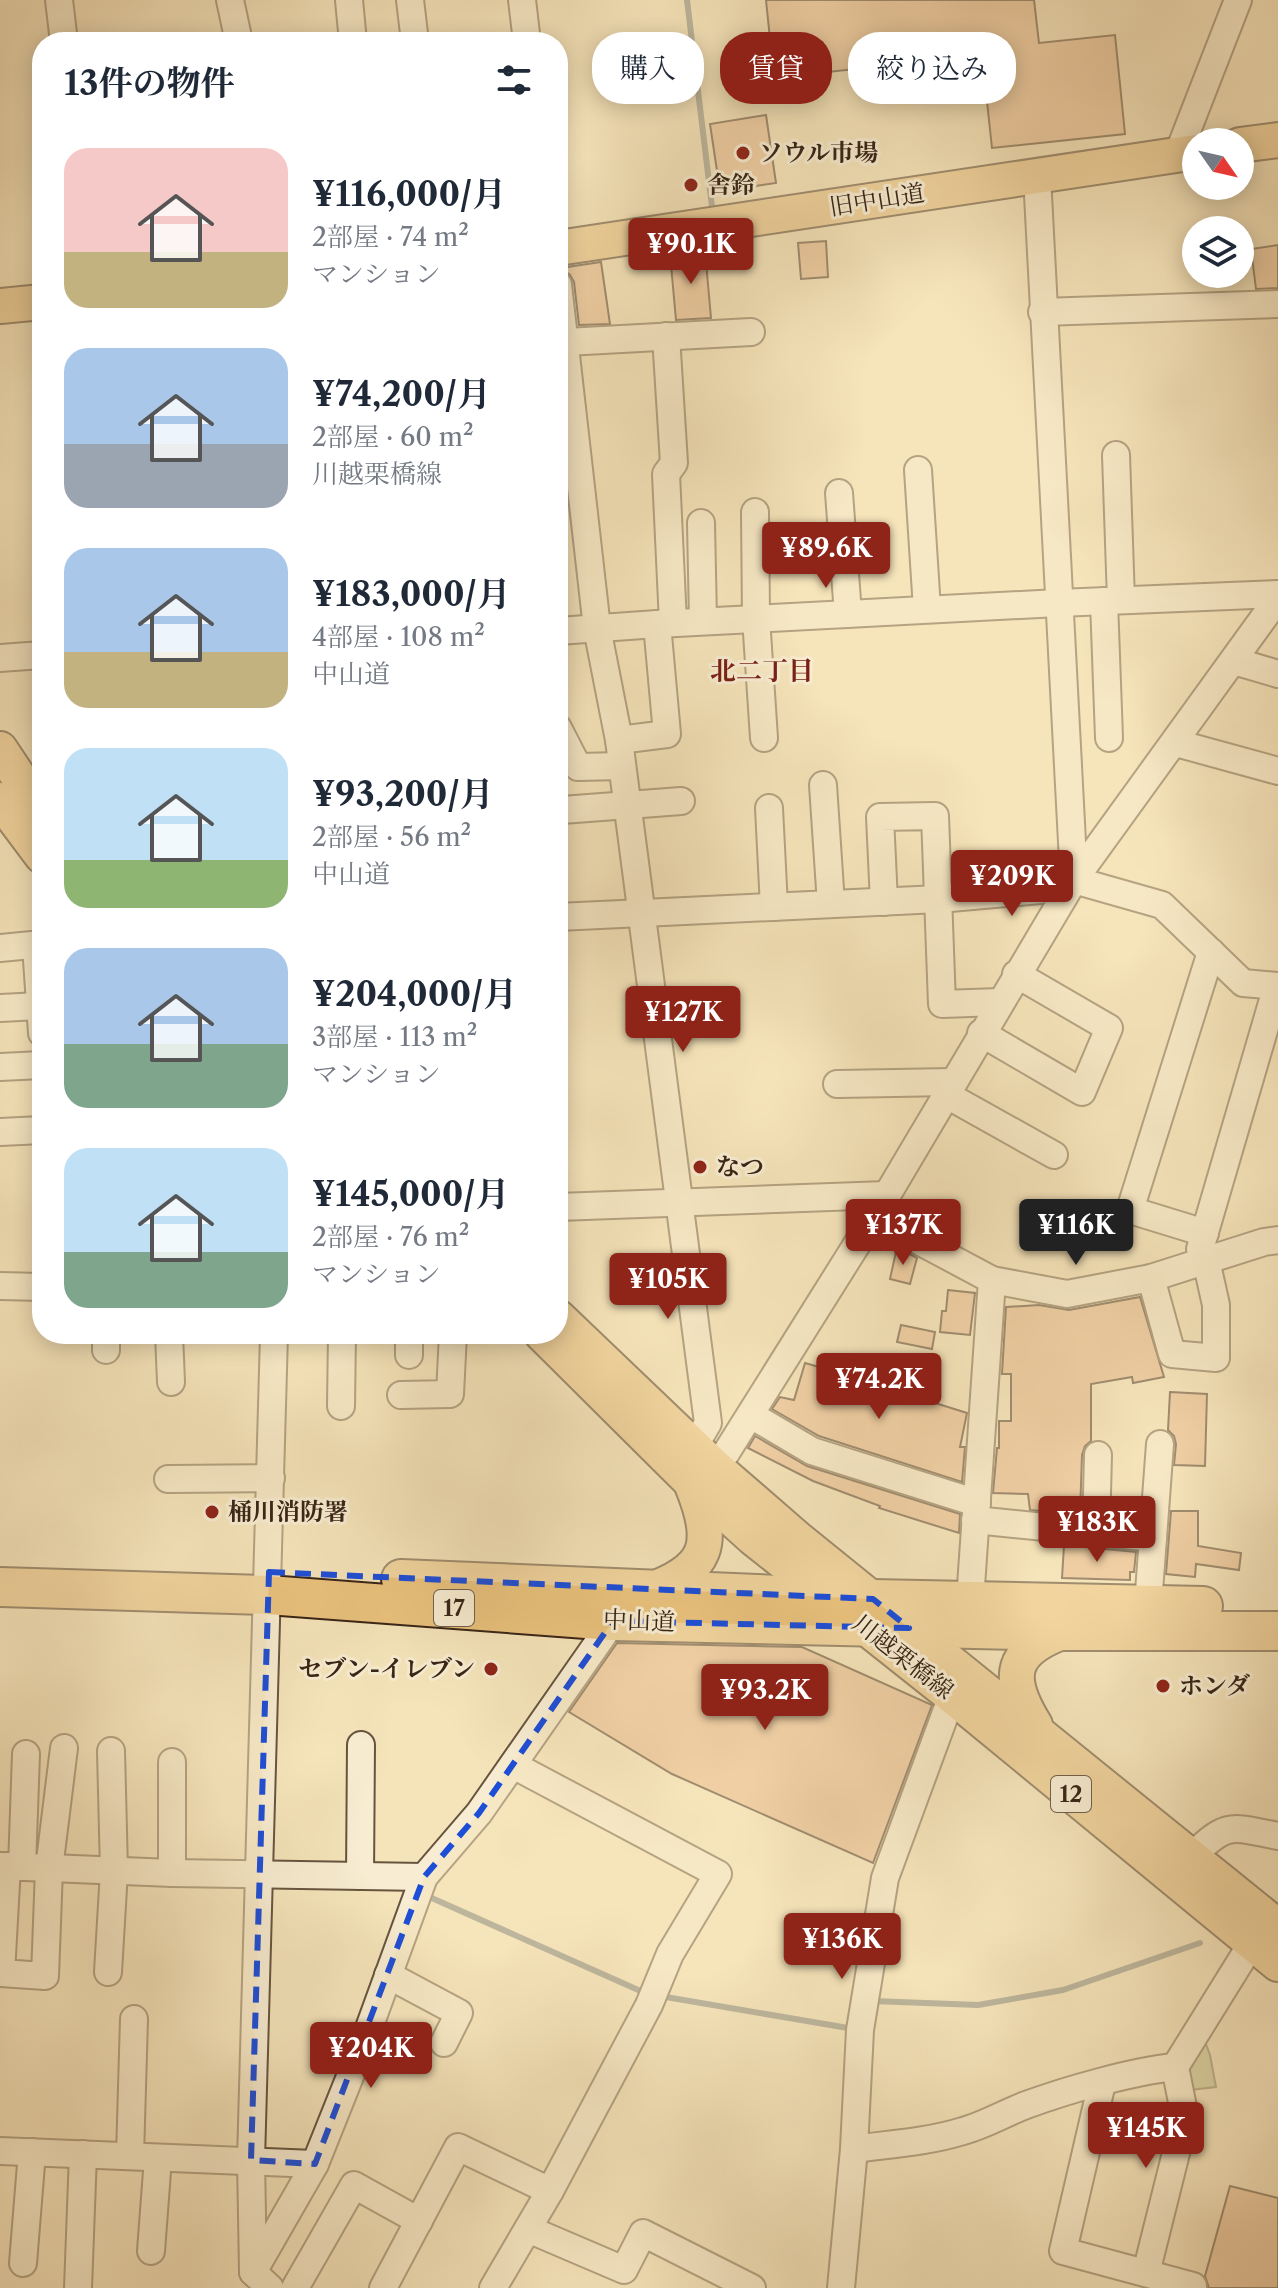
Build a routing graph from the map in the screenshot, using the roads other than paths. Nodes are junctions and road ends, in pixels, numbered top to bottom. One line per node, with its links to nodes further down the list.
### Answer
1 (59, 0): 7 (street)
2 (230, 0): 8 (street)
3 (349, 0): 9 (street)
4 (410, 0): 10 (street)
5 (522, 0): 11 (street)
6 (1238, 0): 12 (street)
7 (63, 32)
8 (237, 32)
9 (352, 32)
10 (414, 32)
11 (526, 32)
12 (1195, 128)
13 (1278, 140): 14 (main road)
14 (1254, 143)
15 (1182, 154): 16 (main road, 旧中山道)
16 (1037, 176): 17 (main road, 旧中山道); 21 (street)
17 (568, 246)
18 (32, 303): 20 (main road)
19 (1278, 304): 21 (street)
20 (0, 306)
21 (1042, 312): 33 (street)
22 (751, 332): 23 (street)
23 (666, 336): 24 (street); 38 (street)
24 (568, 342)
25 (568, 360): 39 (street)
26 (1116, 455): 32 (street)
27 (918, 470): 34 (street)
28 (839, 493): 35 (street)
29 (755, 512): 36 (street)
30 (701, 523): 37 (street)
31 (1278, 596): 32 (street); 43 (street)
32 (1112, 600): 33 (street); 46 (street)
33 (1058, 603): 34 (street); 61 (street)
34 (927, 609): 35 (street)
35 (848, 614): 36 (street)
36 (756, 618): 37 (street); 45 (street)
37 (703, 621): 38 (street)
38 (665, 623): 39 (street); 47 (street)
39 (597, 628): 40 (street); 47 (street)
40 (568, 630)
41 (32, 656): 42 (street)
42 (0, 658)
43 (1234, 661): 44 (street); 48 (street)
44 (1278, 674)
45 (764, 738)
46 (1109, 738)
47 (619, 740): 51 (street)
48 (1176, 743): 52 (street); 61 (street)
49 (568, 748): 51 (street)
50 (0, 749): 54 (main road)
51 (622, 766): 57 (street)
52 (1278, 771)
53 (823, 785): 64 (street)
54 (32, 797)
55 (0, 800): 60 (main road)
56 (681, 801): 57 (street)
57 (627, 807): 59 (street); 66 (street)
58 (769, 808): 65 (street)
59 (568, 810)
60 (32, 843)
61 (1074, 880): 62 (street); 70 (street); 71 (street)
62 (939, 899): 63 (street); 63 (street); 73 (street)
63 (884, 902): 64 (street)
64 (831, 904): 65 (street)
65 (774, 907): 66 (street)
66 (640, 914): 67 (street); 84 (street)
67 (568, 917)
68 (32, 945): 69 (street)
69 (0, 948)
70 (1211, 952): 72 (street); 87 (street)
71 (1016, 974): 73 (street); 76 (street)
72 (1278, 986): 87 (street)
73 (999, 1002): 76 (street)
74 (32, 1006): 75 (street)
75 (0, 1008)
76 (981, 1033): 80 (street)
77 (32, 1065): 78 (street)
78 (0, 1067)
79 (837, 1084): 80 (street)
80 (949, 1088): 83 (street); 86 (street)
81 (32, 1130): 82 (street)
82 (0, 1132)
83 (1054, 1155)
84 (677, 1201): 85 (street); 86 (street); 106 (street)
85 (568, 1206)
86 (880, 1206): 91 (street); 103 (street)
87 (1205, 1233): 89 (street)
88 (1278, 1240): 89 (street)
89 (1201, 1262): 90 (street); 90 (street)
90 (1151, 1278): 91 (street)
91 (992, 1280): 109 (street)
92 (0, 1286): 93 (street)
93 (32, 1287)
94 (568, 1327): 106 (main road, 川越栗橋線 / 12)
95 (169, 1344): 100 (street)
96 (274, 1344): 107 (street)
97 (342, 1344): 102 (street)
98 (452, 1344): 101 (street)
99 (554, 1344): 106 (main road, 川越栗橋線 / 12)
100 (171, 1382)
101 (401, 1395)
102 (341, 1406)
103 (751, 1415): 106 (street); 109 (street)
104 (1160, 1444): 111 (street)
105 (1098, 1455): 110 (street)
106 (700, 1466): 115 (main road, 川越栗橋線 / 12); 116 (main road); 120 (main road, 川越栗橋線 / 12)
107 (271, 1478): 108 (street); 113 (street)
108 (168, 1479)
109 (976, 1512): 110 (street); 117 (street)
110 (1096, 1532): 111 (street)
111 (1153, 1538): 118 (street)
112 (0, 1565): 113 (highway, 中山道 / 17)
113 (269, 1584): 114 (highway, 中山道 / 17); 116 (highway, 中山道 / 17); 138 (street)
114 (0, 1587)
115 (827, 1597): 116 (highway, 中山道 / 17); 120 (highway, 中山道 / 17)
116 (629, 1601): 120 (highway, 中山道 / 17); 131 (street)
117 (970, 1601): 118 (highway, 中山道 / 17); 120 (highway, 中山道 / 17)
118 (1148, 1605): 119 (highway, 中山道 / 17)
119 (1278, 1608)
120 (868, 1612): 121 (highway, 中山道 / 17); 124 (main road, 川越栗橋線 / 12)
121 (909, 1628): 122 (highway, 中山道 / 17); 125 (main road, 川越栗橋線 / 12)
122 (1065, 1631): 123 (highway, 中山道 / 17); 125 (main road)
123 (1278, 1631)
124 (952, 1696): 141 (main road, 川越栗橋線 / 12); 148 (street)
125 (1039, 1732): 133 (main road, 川越栗橋線 / 12)
126 (361, 1745): 139 (street)
127 (64, 1748): 135 (street)
128 (111, 1751): 136 (street)
129 (26, 1754): 134 (street)
130 (172, 1762): 137 (street)
131 (513, 1765): 140 (street); 156 (street)
132 (1278, 1836): 133 (street)
133 (1192, 1856): 141 (main road, 川越栗橋線 / 12)
134 (10, 1867): 135 (street); 135 (street)
135 (49, 1869): 136 (street)
136 (114, 1871): 137 (street); 142 (street)
137 (172, 1873): 138 (street)
138 (260, 1875): 139 (street); 154 (street)
139 (360, 1876): 140 (street)
140 (424, 1877): 143 (street)
141 (1269, 1944): 146 (street)
142 (108, 1972)
143 (388, 1975): 145 (street); 155 (street)
144 (134, 2019): 152 (street)
145 (444, 2043)
146 (1175, 2067): 147 (street); 161 (street)
147 (1102, 2083): 148 (street); 161 (street)
148 (854, 2149): 169 (street)
149 (0, 2151): 150 (street)
150 (32, 2152): 151 (street); 160 (street)
151 (83, 2154): 152 (street); 164 (street)
152 (130, 2156): 153 (street)
153 (158, 2158): 154 (street); 159 (street)
154 (251, 2160): 155 (street); 163 (street)
155 (315, 2164): 163 (street)
156 (550, 2191): 157 (street); 158 (street)
157 (419, 2221): 165 (street); 166 (street)
158 (528, 2229): 167 (street); 168 (street)
159 (151, 2251)
160 (23, 2263)
161 (1146, 2273): 162 (street)
162 (1195, 2282)
163 (255, 2283)
164 (78, 2288)
165 (295, 2288)
166 (383, 2288)
167 (493, 2288)
168 (752, 2288)
169 (841, 2288)

